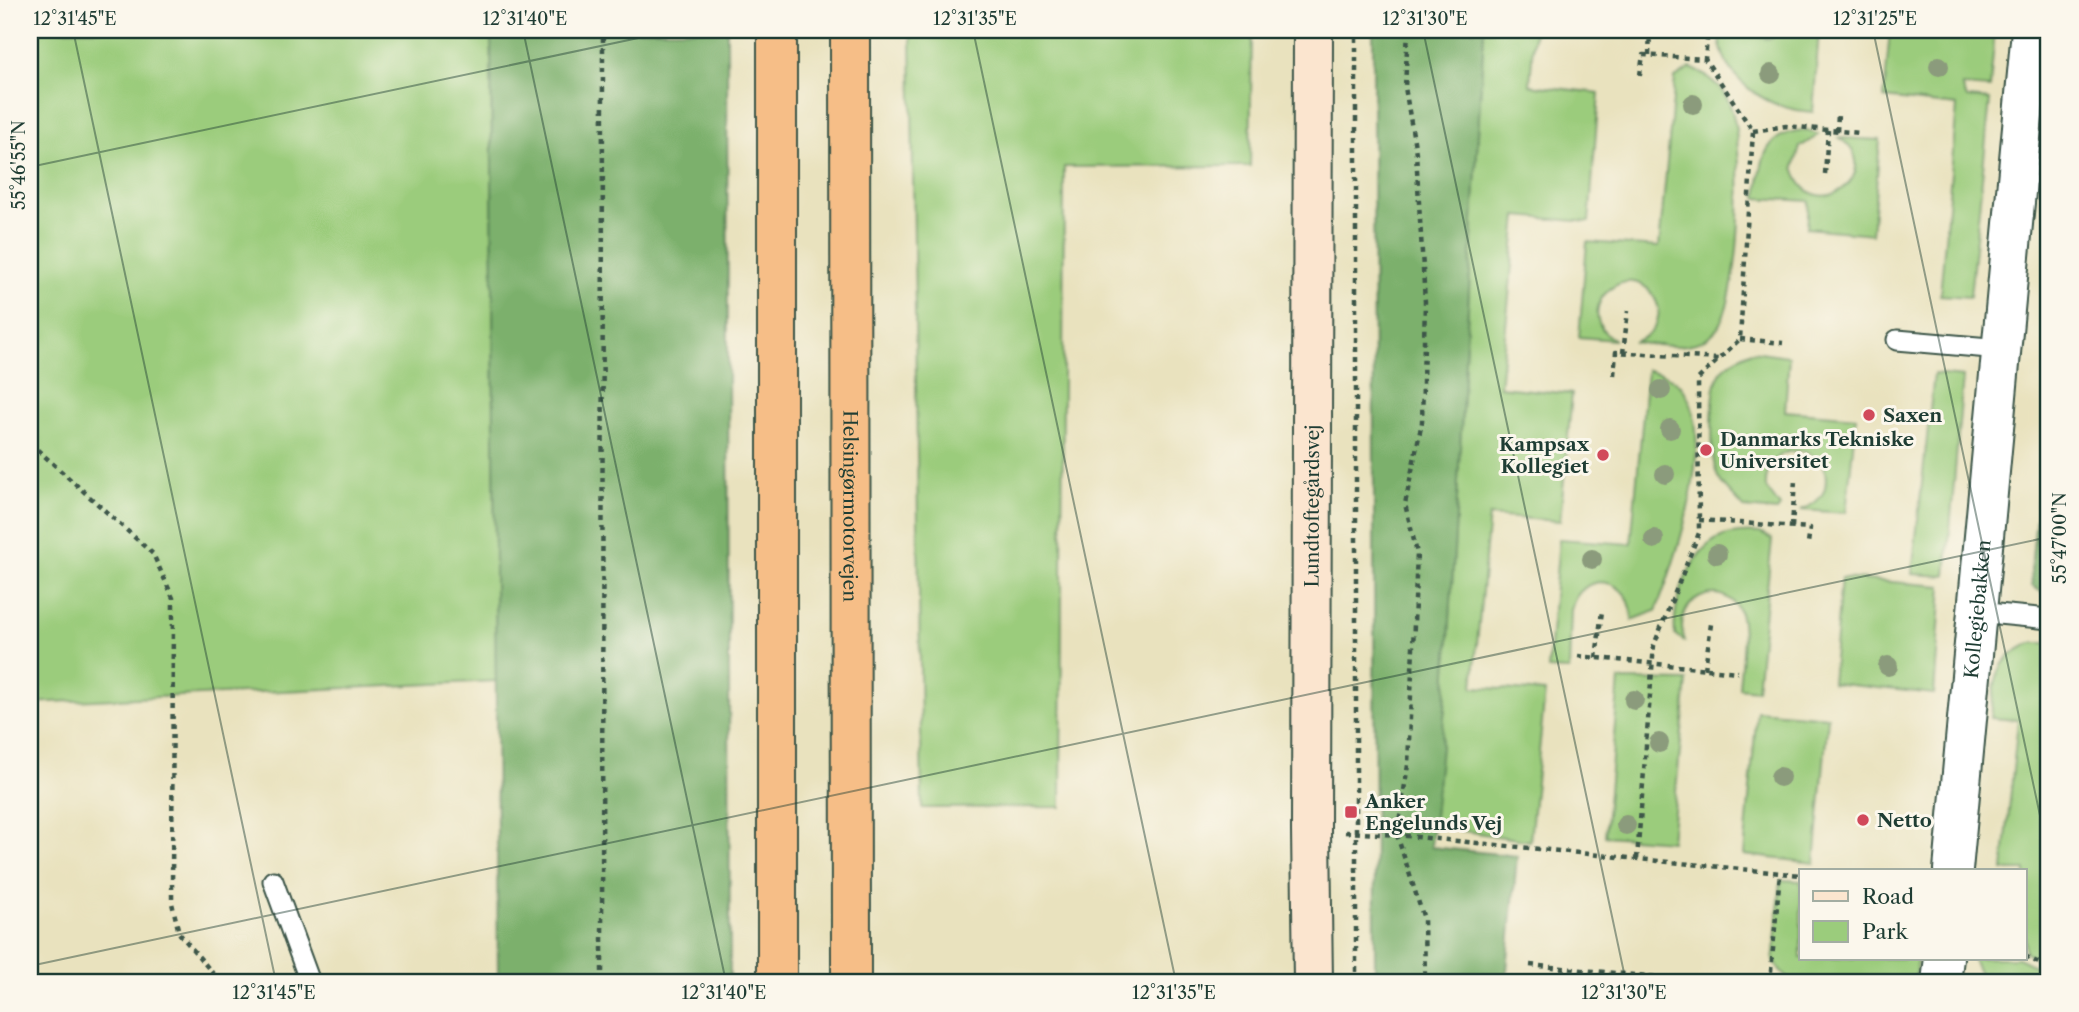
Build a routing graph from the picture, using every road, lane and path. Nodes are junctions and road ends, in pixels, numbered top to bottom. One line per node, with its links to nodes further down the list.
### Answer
1 (603, 30): 55 (path)
2 (777, 30): 56 (highway)
3 (849, 30): 57 (highway, Helsingørmotorvejen)
4 (1314, 30): 41 (street, Lundtoftegårdsvej)
5 (1356, 30): 42 (path)
6 (1408, 30): 43 (path)
7 (1650, 30): 10 (path)
8 (1708, 30): 11 (path)
9 (2031, 30): 23 (street, Kollegiebakken)
10 (1649, 55): 11 (path); 12 (path)
11 (1705, 59): 15 (path)
12 (1640, 75)
13 (1838, 114): 16 (path)
14 (1828, 130): 15 (path); 16 (path); 18 (path)
15 (1753, 131): 20 (path)
16 (1837, 131): 17 (path)
17 (1861, 133)
18 (1825, 174)
19 (1628, 312): 24 (path)
20 (1740, 339): 22 (path); 25 (path)
21 (1897, 340): 23 (lane)
22 (1783, 343)
23 (2001, 349): 33 (street, Kollegiebakken)
24 (1623, 353): 25 (path); 26 (path)
25 (1719, 359): 29 (path)
26 (1614, 375)
27 (30, 443): 53 (path)
28 (1795, 480): 30 (path)
29 (1699, 520): 30 (path); 38 (path)
30 (1792, 527): 31 (path)
31 (1808, 543)
32 (1602, 611): 37 (path)
33 (1977, 612): 34 (lane); 45 (street, Kollegiebakken)
34 (2049, 619)
35 (1711, 624): 39 (path)
36 (1578, 656): 37 (path)
37 (1596, 658): 38 (path)
38 (1652, 664): 39 (path); 44 (path)
39 (1705, 669): 40 (path)
40 (1738, 672)
41 (1311, 831): 42 (path); 58 (street, Lundtoftegårdsvej)
42 (1357, 833): 43 (path); 59 (path)
43 (1397, 835): 44 (path); 60 (path)
44 (1637, 859): 46 (path)
45 (1953, 869)
46 (1780, 873): 47 (path); 62 (path)
47 (1799, 875)
48 (273, 881): 54 (lane)
49 (2026, 956): 52 (path)
50 (1944, 960): 63 (street)
51 (1530, 965): 61 (path)
52 (2049, 968)
53 (220, 982)
54 (310, 982)
55 (601, 982)
56 (777, 982)
57 (851, 982)
58 (1313, 982)
59 (1356, 982)
60 (1425, 982)
61 (1710, 982)
62 (1770, 982)
63 (1941, 982)

